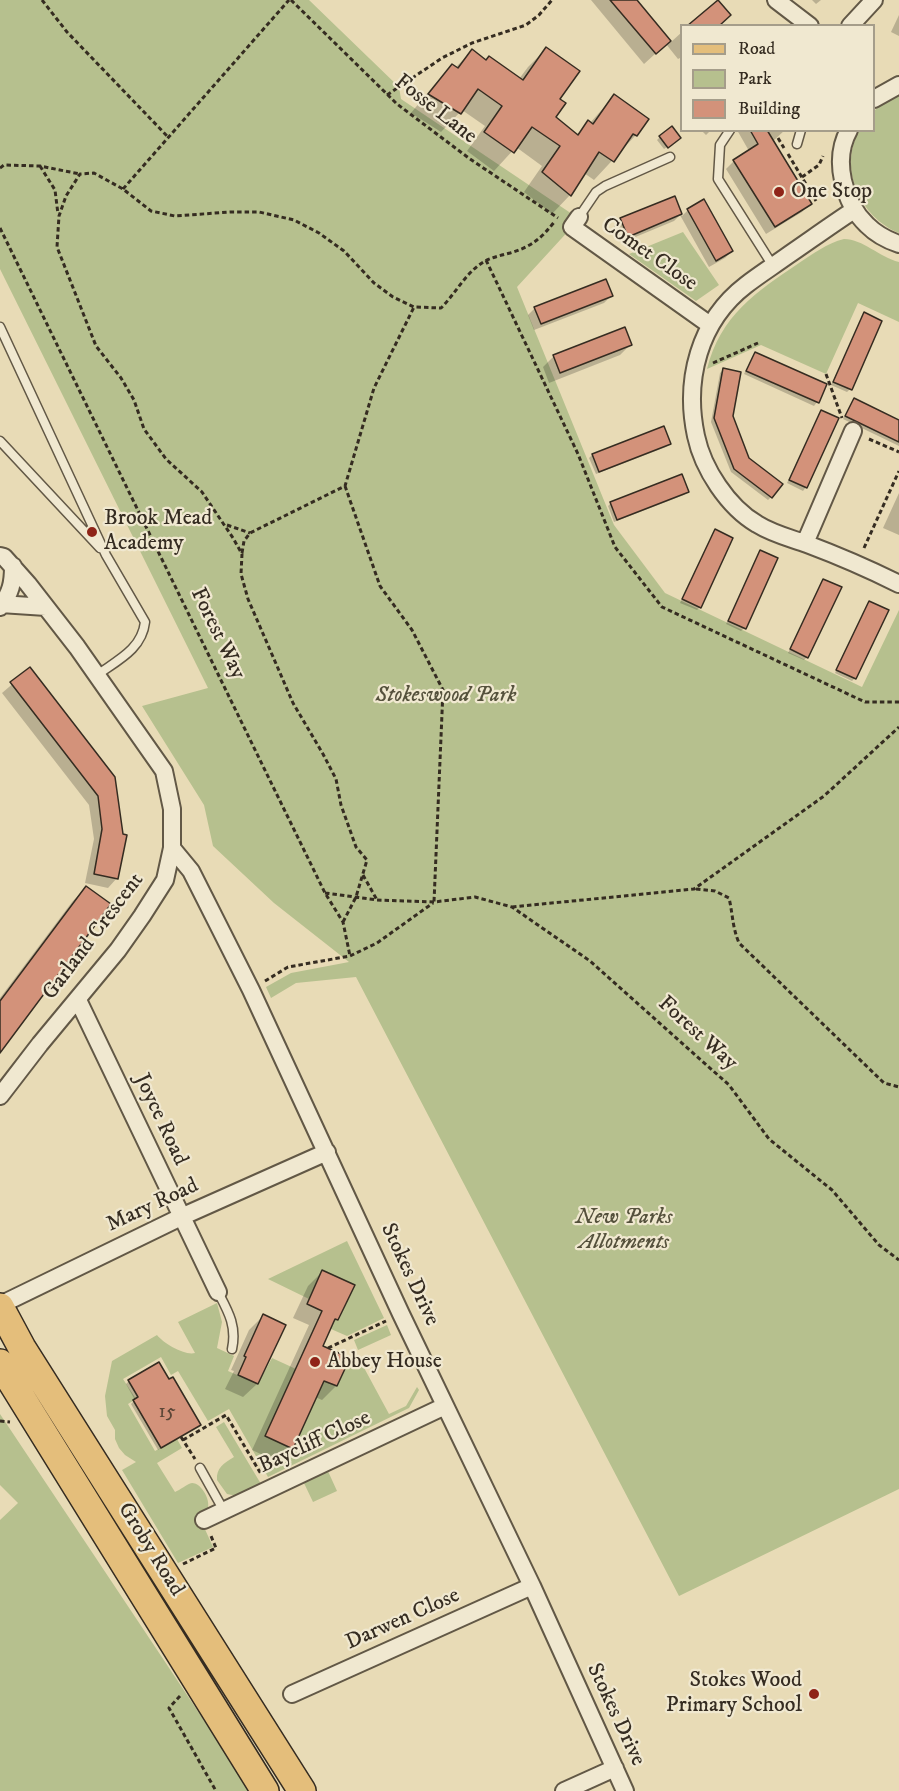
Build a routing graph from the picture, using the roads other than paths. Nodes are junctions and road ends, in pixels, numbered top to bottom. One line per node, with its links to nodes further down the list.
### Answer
1 (777, 0): 3 (street)
2 (874, 0): 4 (street)
3 (807, 24)
4 (852, 24)
5 (899, 85): 6 (street)
6 (875, 95)
7 (729, 132): 15 (lane)
8 (800, 132): 10 (lane)
9 (848, 132): 12 (street)
10 (797, 144)
11 (670, 157): 13 (lane)
12 (854, 210): 14 (street); 15 (street)
13 (575, 222): 16 (street, Comet Close)
14 (899, 244)
15 (772, 266): 16 (street)
16 (710, 325): 20 (street)
17 (0, 327): 21 (lane)
18 (853, 431): 20 (street)
19 (0, 441): 21 (lane)
20 (805, 543): 23 (street)
21 (106, 555): 26 (lane)
22 (6, 561): 24 (street, Garland Crescent); 25 (street, Garland Crescent)
23 (899, 584)
24 (1, 605): 25 (street, Garland Crescent)
25 (46, 607): 26 (street, Garland Crescent)
26 (98, 675): 27 (street, Garland Crescent)
27 (172, 848): 28 (street, Garland Crescent); 30 (street, Stokes Drive)
28 (78, 1000): 29 (street, Garland Crescent); 31 (street, Joyce Road)
29 (0, 1096)
30 (327, 1152): 31 (street, Mary Road); 36 (street, Stokes Drive)
31 (181, 1217): 32 (street, Joyce Road); 33 (street, Mary Road)
32 (218, 1292): 34 (lane)
33 (0, 1306): 44 (main road, Groby Road)
34 (232, 1349)
35 (0, 1363): 43 (main road, Groby Road)
36 (445, 1406): 38 (street, Baycliff Close); 40 (street, Stokes Drive)
37 (200, 1468): 38 (lane)
38 (224, 1511): 39 (street, Baycliff Close)
39 (204, 1520)
40 (532, 1586): 41 (street, Darwen Close); 42 (street, Stokes Drive)
41 (292, 1694)
42 (615, 1768): 45 (street); 46 (street, Stokes Drive)
43 (265, 1791)
44 (302, 1791)
45 (564, 1791)
46 (625, 1791)

